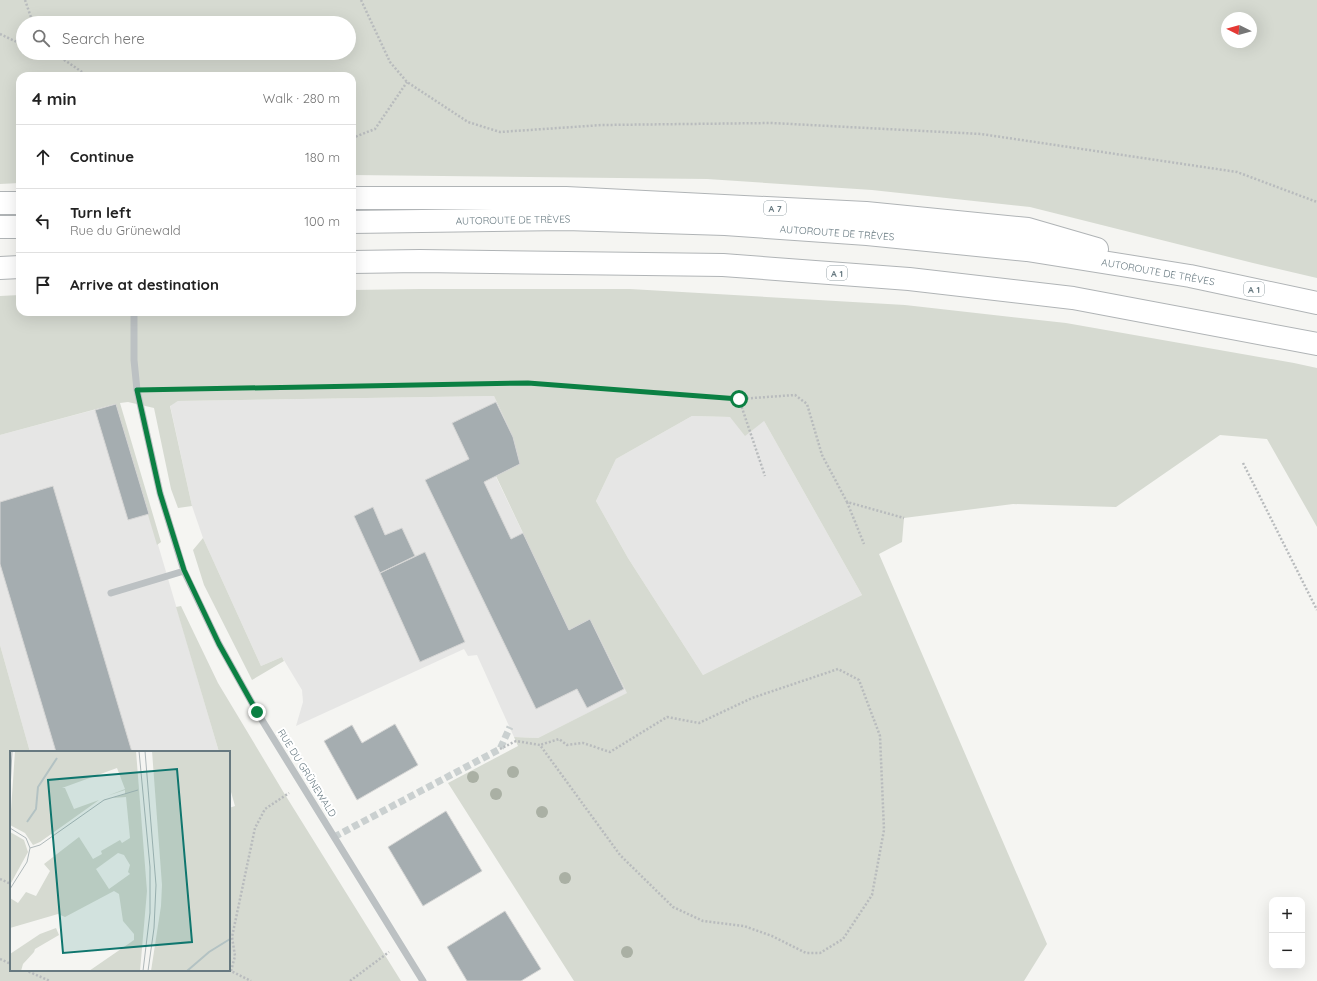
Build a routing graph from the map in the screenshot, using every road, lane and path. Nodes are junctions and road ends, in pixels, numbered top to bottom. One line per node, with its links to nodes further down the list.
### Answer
1 (25, 0): 3 (path)
2 (361, 0): 8 (path)
3 (31, 16)
4 (0, 34): 5 (path)
5 (16, 41)
6 (64, 60): 7 (path)
7 (82, 72)
8 (408, 82): 9 (path); 11 (path)
9 (356, 136)
10 (356, 198): 20 (highway, A 7)
11 (1317, 202)
12 (0, 203): 13 (highway)
13 (16, 203)
14 (356, 222): 20 (highway, AUTOROUTE DE TRÈVES / A 1)
15 (0, 227): 16 (highway)
16 (16, 227)
17 (356, 262): 23 (highway, A 1)
18 (16, 267): 19 (highway)
19 (0, 268)
20 (1190, 276): 21 (highway, AUTOROUTE DE TRÈVES / A 1)
21 (1317, 303)
22 (134, 316): 24 (street, RUE DU GRÜNEWALD)
23 (1317, 344)
24 (137, 390): 25 (path); 31 (street, RUE DU GRÜNEWALD)
25 (739, 399): 27 (path); 28 (path)
26 (1243, 463): 33 (path)
27 (765, 476)
28 (847, 502): 29 (path); 30 (path)
29 (904, 518)
30 (864, 544)
31 (184, 570): 32 (street); 36 (street, RUE DU GRÜNEWALD)
32 (111, 593)
33 (1317, 610)
34 (540, 745): 34 (path); 35 (path)
35 (500, 749)
36 (302, 785): 39 (street, RUE DU GRÜNEWALD); 42 (path)
37 (0, 879): 38 (path)
38 (10, 884)
39 (401, 944): 46 (path); 47 (street, RUE DU GRÜNEWALD)
40 (0, 960): 41 (path)
41 (10, 964)
42 (230, 970): 45 (path)
43 (26, 971): 44 (path)
44 (50, 981)
45 (251, 981)
46 (350, 981)
47 (423, 981)

